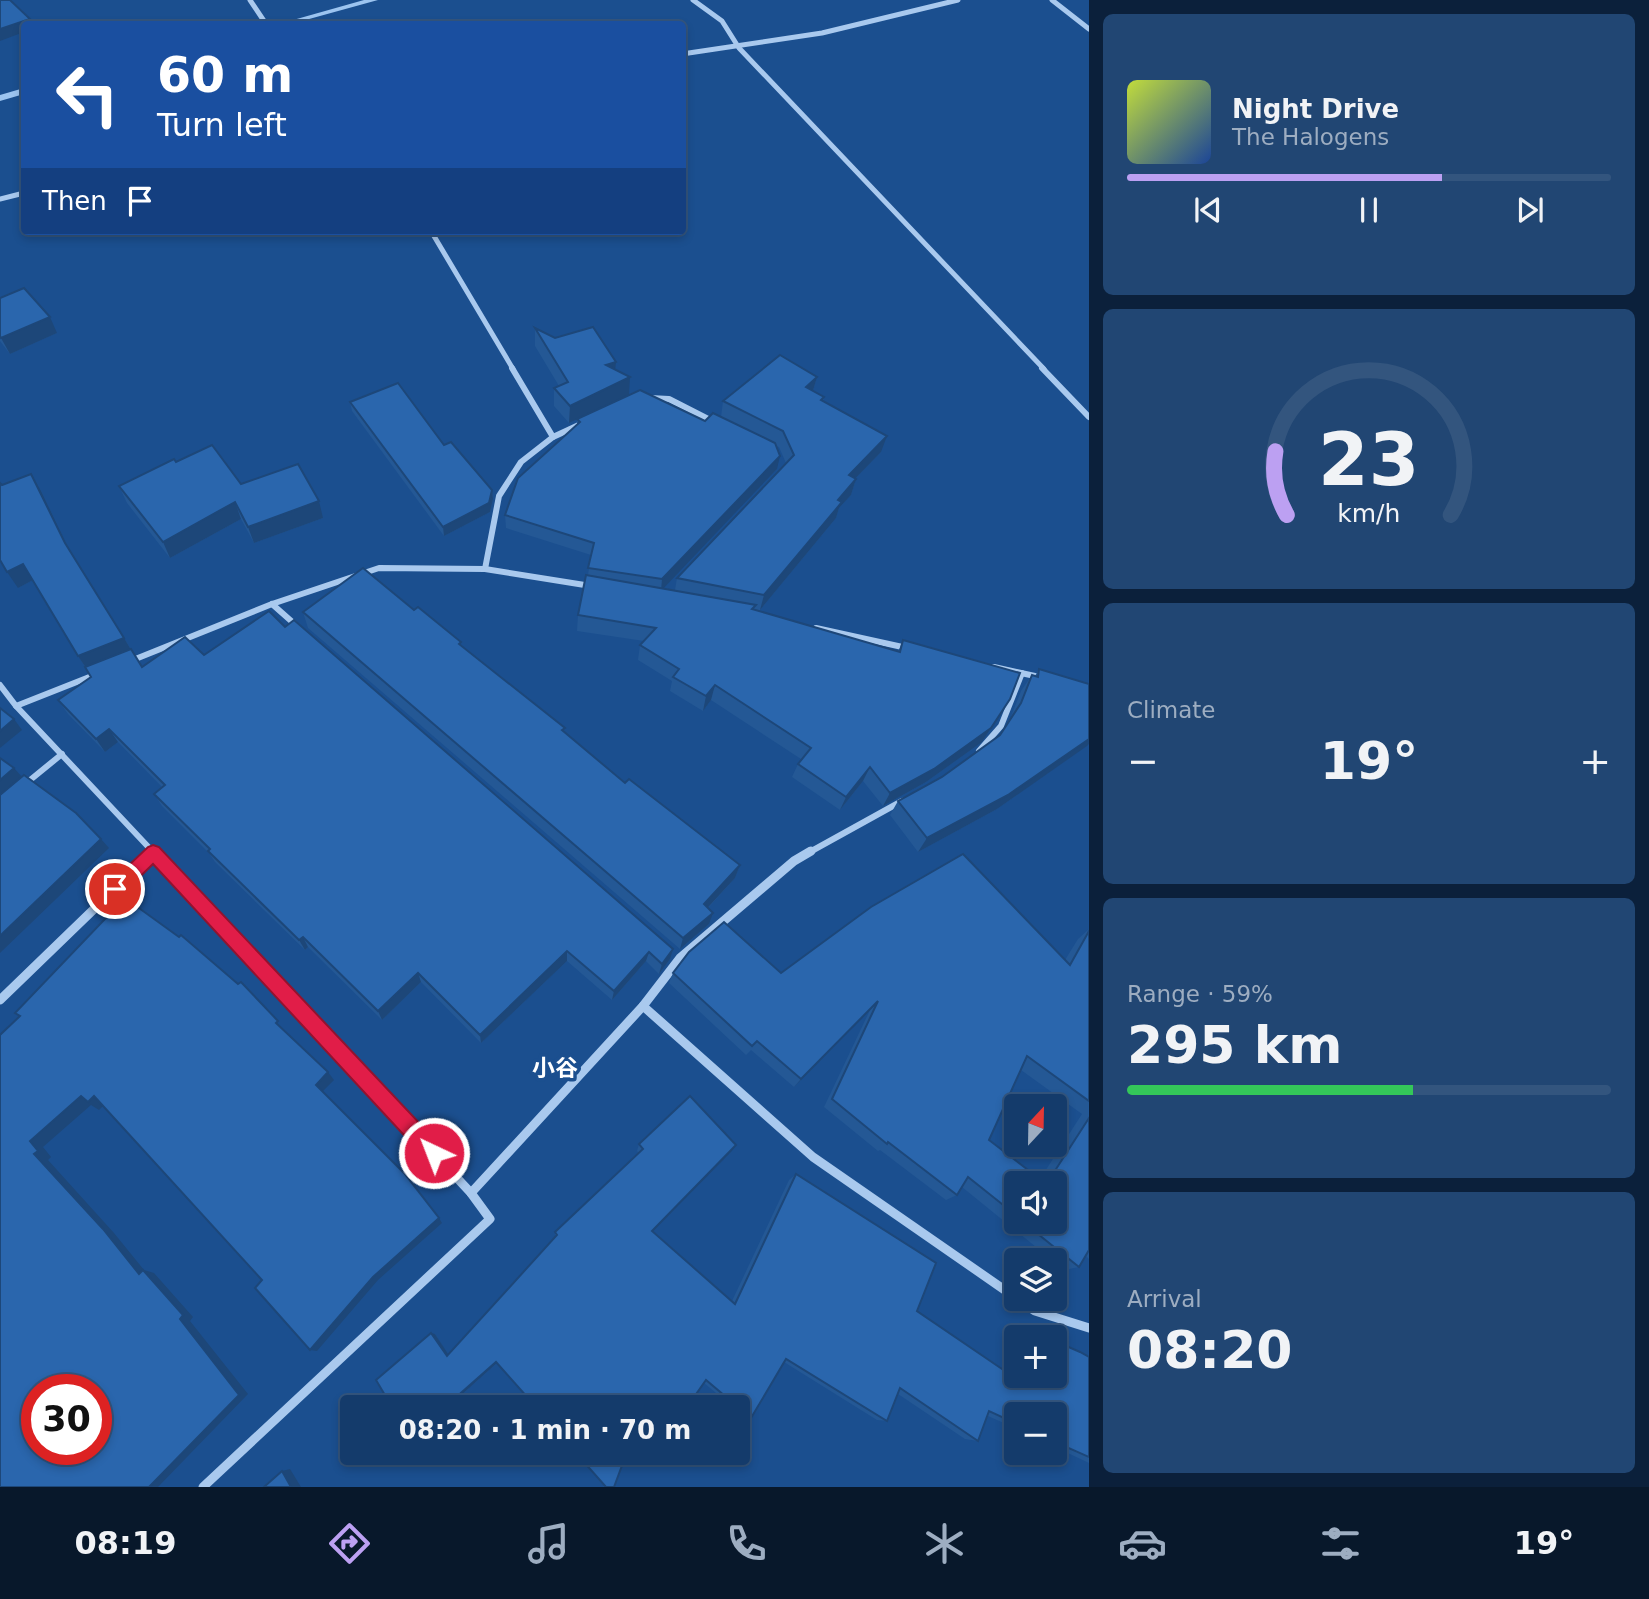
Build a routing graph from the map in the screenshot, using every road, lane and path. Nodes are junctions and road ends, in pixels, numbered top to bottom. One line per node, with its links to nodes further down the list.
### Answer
1 (250, 0): 5 (street)
2 (694, 0): 7 (street)
3 (958, 0): 7 (street)
4 (1052, 0): 6 (street)
5 (264, 21)
6 (1089, 30)
7 (739, 48): 8 (street); 13 (street)
8 (686, 54)
9 (21, 194): 10 (street)
10 (0, 199)
11 (433, 235): 16 (street)
12 (638, 397): 15 (street)
13 (1089, 417)
14 (589, 420): 16 (street)
15 (728, 429)
16 (553, 437): 17 (street)
17 (485, 569): 18 (street); 19 (street)
18 (594, 587)
19 (272, 604): 21 (street); 24 (street)
20 (810, 627): 22 (street)
21 (303, 631)
22 (916, 650)
23 (982, 664): 26 (street)
24 (118, 665)
25 (106, 671): 29 (street)
26 (1022, 673): 27 (street); 31 (street)
27 (1049, 679)
28 (0, 685): 29 (street)
29 (16, 706): 30 (street)
30 (62, 754): 32 (street); 34 (street)
31 (967, 759)
32 (21, 788)
33 (907, 799): 36 (street)
34 (153, 852): 37 (street); 39 (street)
35 (669, 949): 36 (street)
36 (680, 958): 38 (street)
37 (0, 1000)
38 (643, 1006): 39 (street); 40 (street)
39 (471, 1193): 41 (street)
40 (1089, 1328)
41 (204, 1487)

